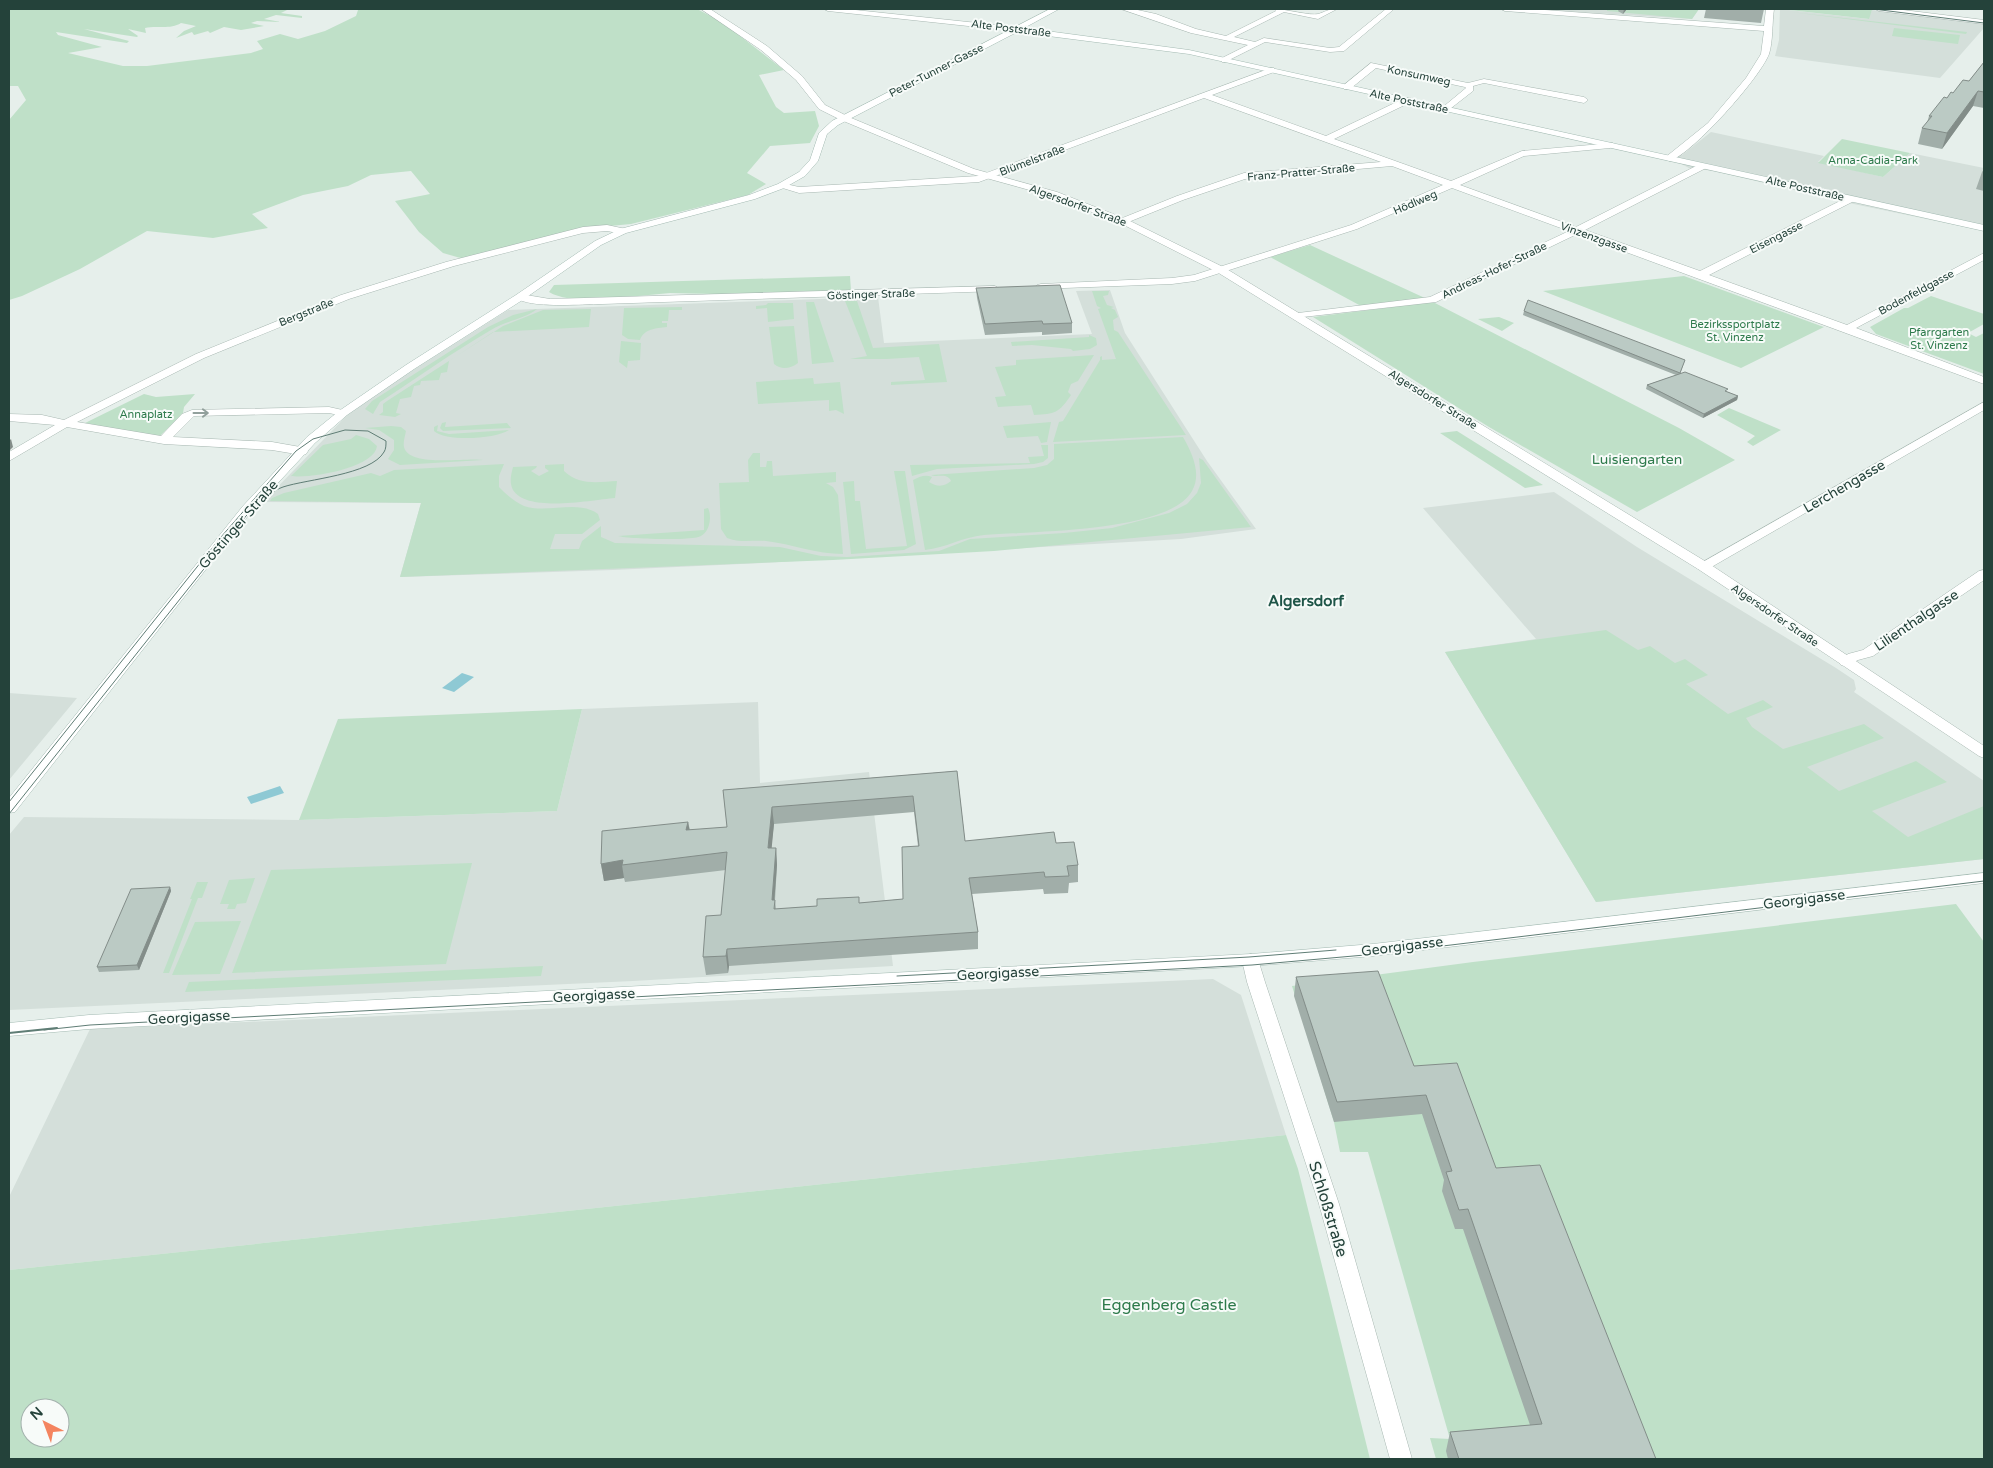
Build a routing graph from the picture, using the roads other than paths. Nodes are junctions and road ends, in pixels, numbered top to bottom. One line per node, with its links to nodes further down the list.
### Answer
1 (705, 9): 24 (street)
2 (828, 9): 13 (street, Alte Poststraße)
3 (1055, 9): 13 (street, Peter-Tunner-Gasse)
4 (1124, 9): 14 (street)
5 (1281, 9): 6 (street); 14 (street)
6 (1333, 9)
7 (1390, 9): 15 (street)
8 (1505, 9): 12 (street)
9 (1770, 9): 12 (street)
10 (1879, 9): 11 (street)
11 (1984, 22)
12 (1769, 27): 27 (street)
13 (1015, 29): 16 (street, Alte Poststraße); 24 (street, Peter-Tunner-Gasse)
14 (1227, 38): 15 (street)
15 (1254, 44): 16 (street)
16 (1225, 60): 17 (street, Alte Poststraße)
17 (1271, 70): 19 (street, Alte Poststraße); 20 (street, Blümelstraße)
18 (1468, 85): 19 (street, Konsumweg); 22 (street, Konsumweg); 23 (street, Konsumweg)
19 (1347, 87): 21 (street, Alte Poststraße)
20 (1204, 95): 25 (street, Vinzenzgasse); 30 (street, Blümelstraße)
21 (1408, 100): 23 (street, Alte Poststraße); 25 (street)
22 (1584, 100)
23 (1446, 109): 26 (street, Alte Poststraße)
24 (844, 118): 30 (street, Algersdorfer Straße); 32 (street, Göstinger Straße)
25 (1328, 139): 28 (street, Vinzenzgasse)
26 (1610, 145): 27 (street, Alte Poststraße); 31 (street, Hödlweg)
27 (1670, 158): 29 (street, Alte Poststraße)
28 (1396, 164): 31 (street, Vinzenzgasse); 34 (street, Franz-Pratter-Straße)
29 (1703, 166): 33 (street, Alte Poststraße); 36 (street, Andreas-Hofer-Straße)
30 (988, 176): 32 (street, Blümelstraße); 34 (street, Algersdorfer Straße)
31 (1454, 185): 36 (street, Vinzenzgasse); 39 (street, Hödlweg)
32 (781, 186): 37 (street, Göstinger Straße)
33 (1851, 199): 35 (street, Alte Poststraße); 40 (street, Eisengasse)
34 (1123, 221): 39 (street, Algersdorfer Straße)
35 (1984, 228)
36 (1575, 230): 40 (street, Vinzenzgasse); 44 (street, Andreas-Hofer-Straße)
37 (623, 231): 43 (street, Göstinger Straße); 50 (street, Bergstraße)
38 (1984, 256): 45 (street, Bodenfeldgasse)
39 (1220, 270): 41 (street); 44 (street, Algersdorfer Straße)
40 (1701, 275): 45 (street, Vinzenzgasse)
41 (1034, 288)
42 (1004, 289): 43 (street, Göstinger Straße)
43 (520, 297): 48 (street, Göstinger Straße)
44 (1298, 316): 54 (street, Algersdorfer Straße)
45 (1847, 329): 46 (street, Vinzenzgasse)
46 (1984, 381)
47 (1984, 405): 54 (street, Lerchengasse)
48 (343, 413): 51 (street, one-way to 48); 52 (street, Göstinger Straße)
49 (9, 417): 50 (street)
50 (65, 424): 51 (street); 53 (street, Bergstraße)
51 (164, 440): 52 (street)
52 (302, 451): 58 (street, Göstinger Straße)
53 (9, 456)
54 (1703, 566): 56 (street, Algersdorfer Straße)
55 (1984, 574): 56 (street, Lilienthalgasse)
56 (1846, 662): 57 (street, Algersdorfer Straße)
57 (1984, 753)
58 (9, 808)
59 (1984, 878): 60 (street, Georgigasse)
60 (1251, 960): 61 (street, Georgigasse); 62 (street, Schloßstraße)
61 (9, 1030)
62 (1401, 1459)

